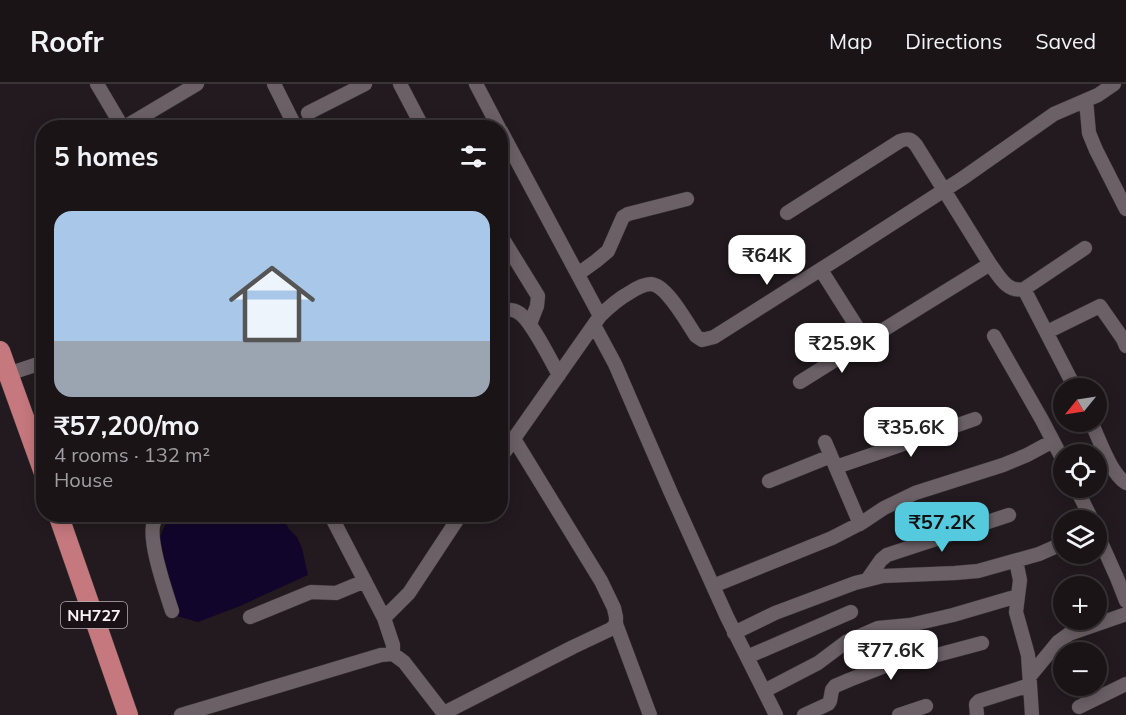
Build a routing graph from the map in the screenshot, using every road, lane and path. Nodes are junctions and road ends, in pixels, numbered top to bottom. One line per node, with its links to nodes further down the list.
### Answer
1 (196, 84): 11 (street)
2 (274, 84): 12 (street)
3 (365, 84): 9 (street)
4 (400, 84): 13 (street)
5 (476, 84): 14 (street)
6 (1114, 84): 8 (street)
7 (100, 85): 10 (street)
8 (1086, 100): 16 (street); 18 (street)
9 (308, 113)
10 (119, 120)
11 (136, 120)
12 (292, 120)
13 (419, 120)
14 (495, 120)
15 (508, 144): 24 (street)
16 (945, 190): 19 (street); 22 (street); 23 (street)
17 (687, 199): 24 (street)
18 (1126, 209)
19 (787, 213)
20 (508, 247): 28 (street)
21 (1085, 248): 25 (street)
22 (990, 264): 25 (street); 31 (street)
23 (821, 270): 27 (street); 31 (street)
24 (578, 274): 27 (street)
25 (1024, 289): 29 (street)
26 (508, 311): 28 (street)
27 (597, 321): 36 (street); 61 (street)
28 (530, 324): 36 (street)
29 (1047, 333): 32 (street); 37 (street)
30 (994, 336): 42 (street)
31 (867, 340): 38 (street)
32 (1126, 346)
33 (0, 351): 35 (highway)
34 (36, 365): 35 (street)
35 (8, 374): 46 (highway)
36 (559, 375): 41 (street)
37 (1070, 378)
38 (800, 382)
39 (975, 418): 47 (street)
40 (1096, 432): 49 (street)
41 (514, 439): 45 (street); 69 (street)
42 (1053, 441): 44 (street); 55 (street)
43 (825, 442): 47 (street)
44 (1055, 444)
45 (508, 447)
46 (36, 451)
47 (833, 461): 48 (street); 55 (street)
48 (769, 481)
49 (1126, 483)
50 (1009, 515): 59 (street)
51 (61, 522): 80 (highway, NH727)
52 (154, 522): 64 (street)
53 (334, 522): 60 (street)
54 (456, 522): 68 (street)
55 (860, 524): 61 (street)
56 (1053, 548): 58 (street)
57 (1107, 556): 63 (street)
58 (1016, 561): 59 (street); 62 (street)
59 (867, 580): 70 (street)
60 (365, 581): 67 (street); 68 (street)
61 (713, 586): 70 (street)
62 (1018, 597): 74 (street); 76 (street)
63 (1126, 602)
64 (171, 611)
65 (850, 612): 73 (street)
66 (1126, 614): 74 (street)
67 (250, 617)
68 (384, 618): 72 (street)
69 (616, 624): 79 (street); 82 (street)
70 (734, 633): 73 (street)
71 (982, 643): 84 (street)
72 (393, 654): 79 (street); 81 (street)
73 (747, 657): 76 (street)
74 (1030, 681): 86 (street); 87 (street)
75 (1126, 684): 78 (street)
76 (764, 691): 83 (street)
77 (926, 706): 85 (street)
78 (1079, 707)
79 (445, 714)
80 (128, 715)
81 (181, 715)
82 (650, 715)
83 (776, 715)
84 (804, 715)
85 (899, 715)
86 (977, 715)
87 (1032, 715)

